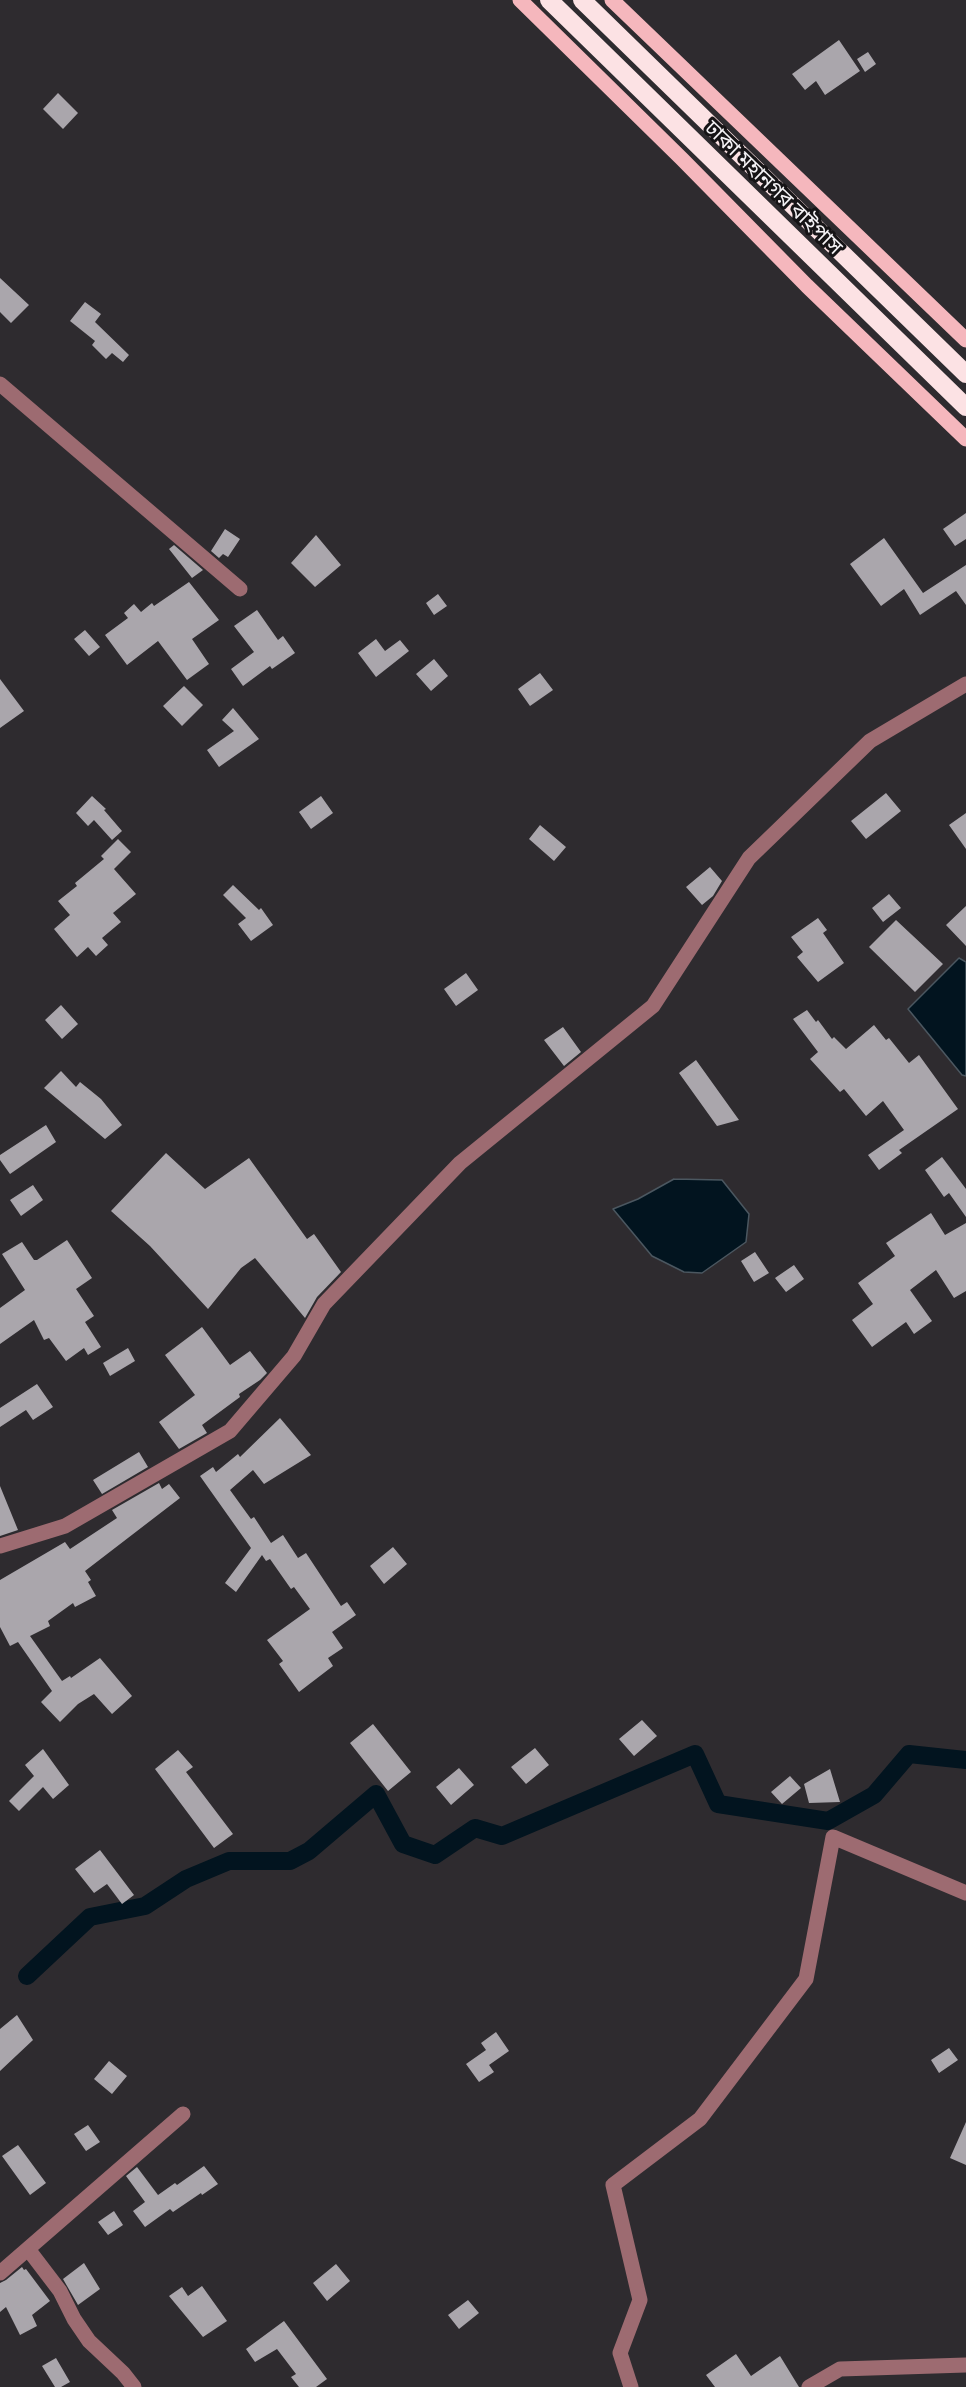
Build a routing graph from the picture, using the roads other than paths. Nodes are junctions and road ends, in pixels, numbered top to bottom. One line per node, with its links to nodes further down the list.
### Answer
1 (520, 0): 9 (main road)
2 (549, 0): 8 (highway, ঢাকা মহানগর বাইপাস)
3 (582, 0): 6 (highway)
4 (612, 0): 5 (main road)
5 (966, 340)
6 (966, 374)
7 (0, 384): 10 (street)
8 (966, 407)
9 (966, 439)
10 (240, 590)
11 (966, 684): 12 (street)
12 (0, 1546)
13 (966, 1893): 19 (street)
14 (183, 2114): 15 (street)
15 (28, 2249): 16 (street); 18 (street)
16 (0, 2273)
17 (966, 2365): 20 (street)
18 (134, 2387)
19 (632, 2387)
20 (809, 2387)

